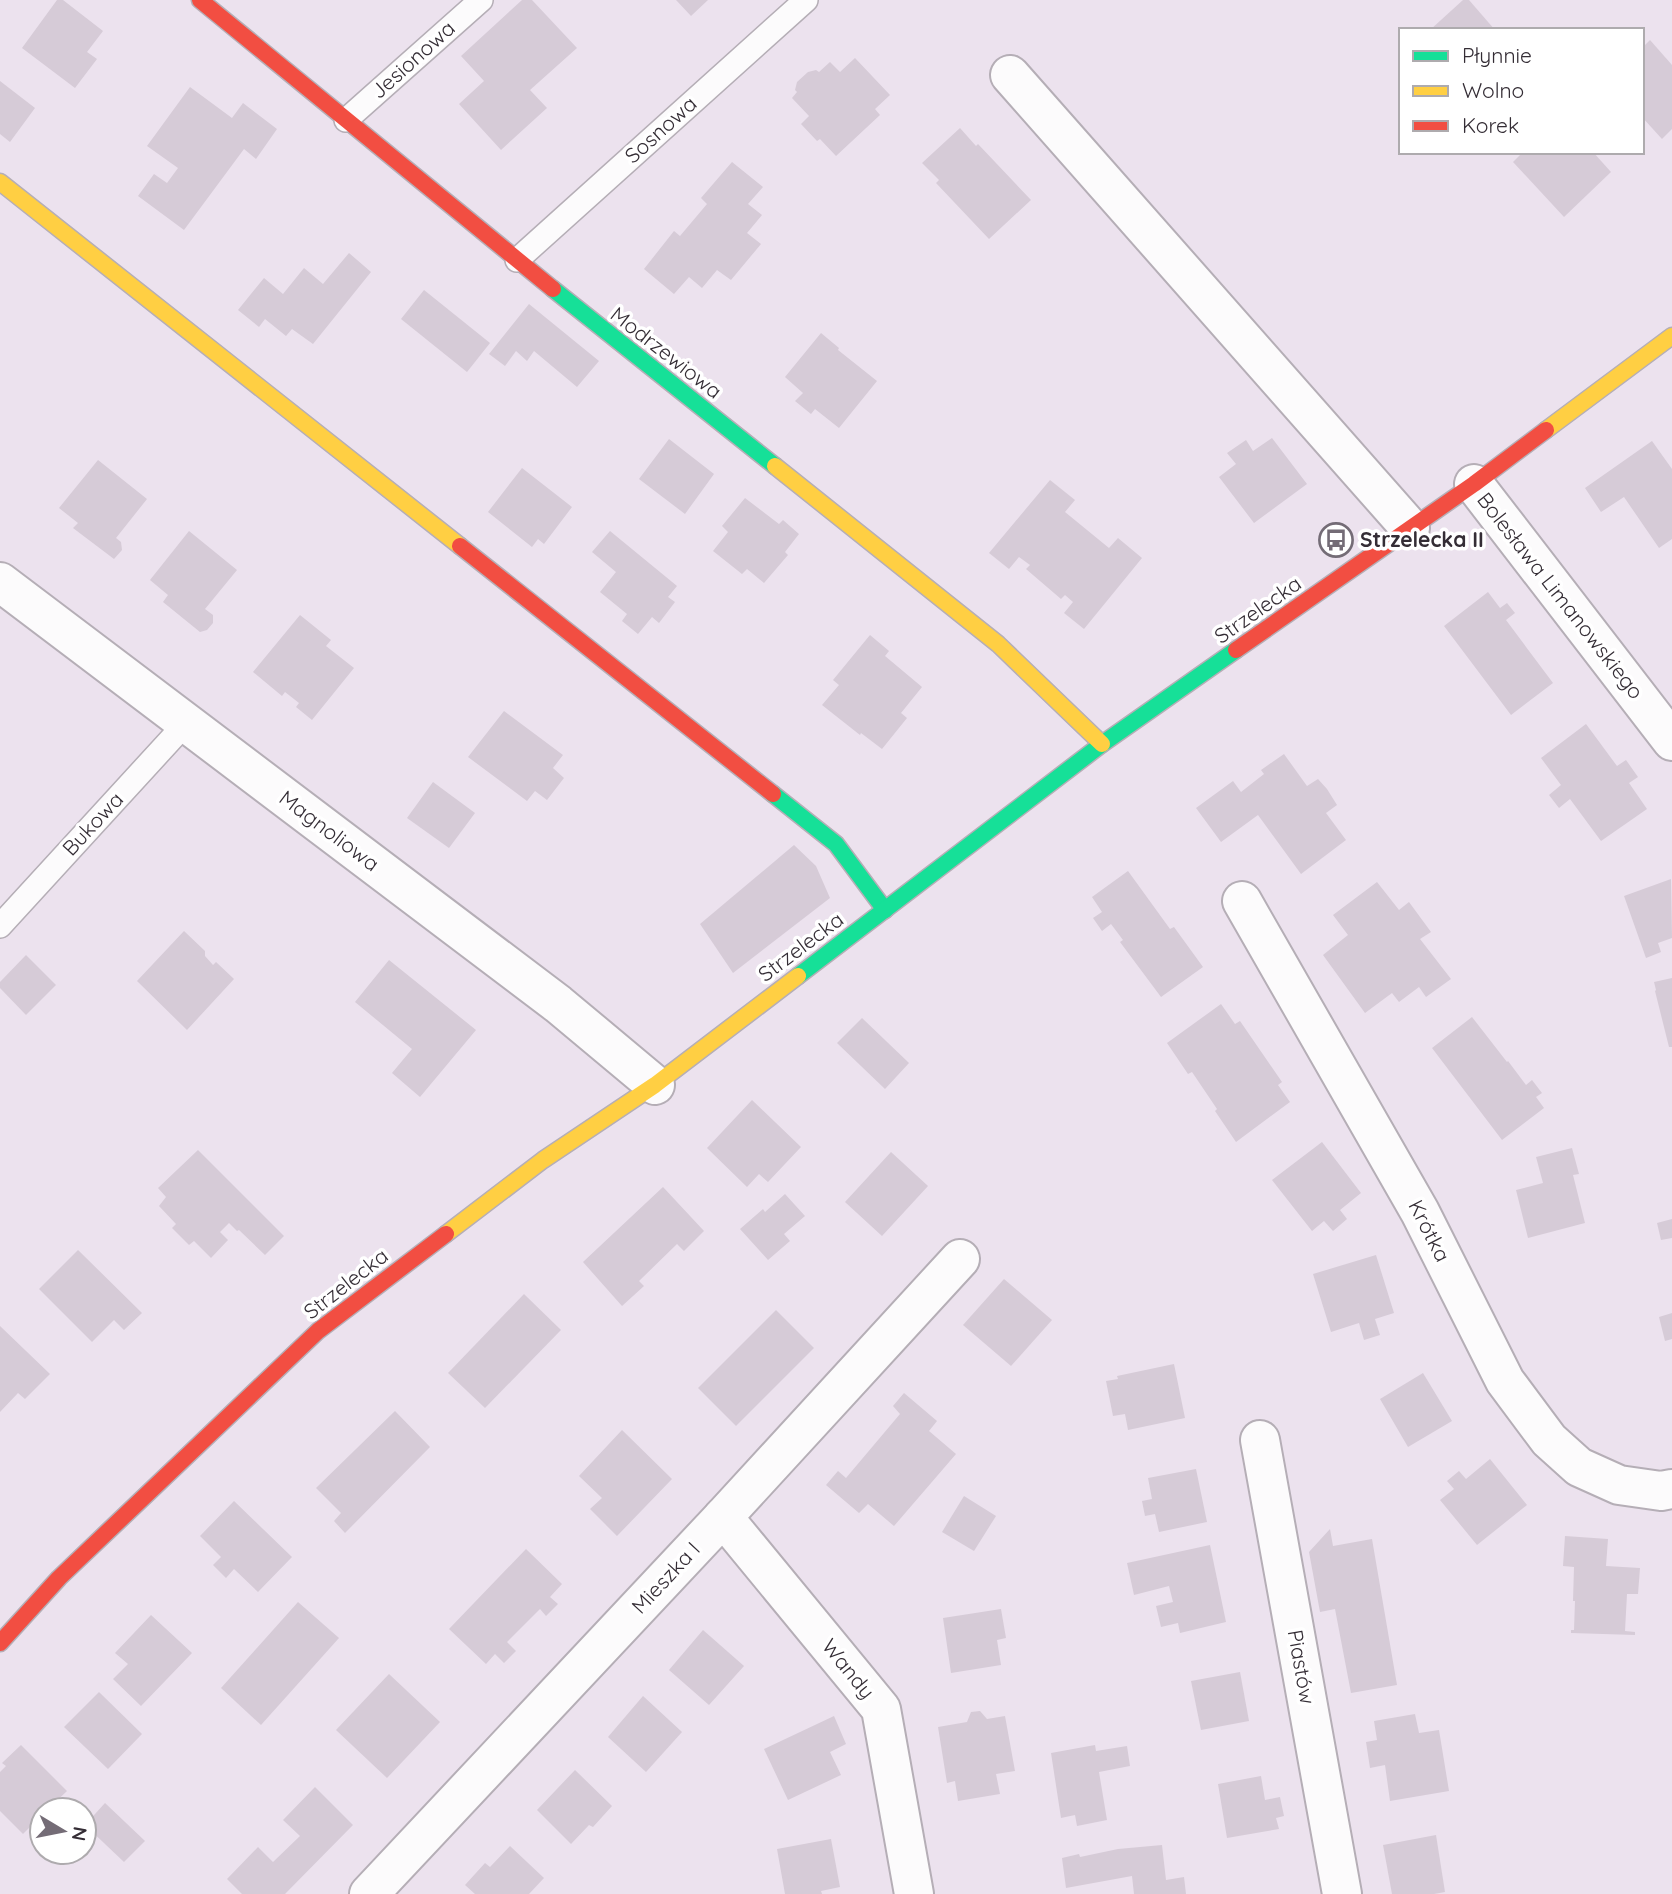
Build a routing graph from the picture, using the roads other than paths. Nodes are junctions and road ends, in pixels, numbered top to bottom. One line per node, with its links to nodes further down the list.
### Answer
1 (200, 0): 5 (street, Modrzewiowa)
2 (481, 0): 5 (lane, Jesionowa)
3 (806, 0): 7 (lane, Sosnowa)
4 (1010, 75): 10 (street)
5 (346, 120): 7 (street, Modrzewiowa)
6 (0, 182): 16 (street)
7 (517, 260): 14 (street, Modrzewiowa)
8 (1672, 336): 9 (street, Strzelecka)
9 (1474, 484): 10 (street, Strzelecka); 13 (street, Bolesława Limanowskiego)
10 (1410, 528): 14 (street, Strzelecka)
11 (0, 582): 12 (street, Magnoliowa)
12 (186, 723): 17 (lane, Bukowa); 18 (street, Magnoliowa)
13 (1672, 741)
14 (1102, 744): 16 (street, Strzelecka)
15 (1242, 901): 21 (street, Krótka)
16 (885, 910): 18 (street, Strzelecka)
17 (0, 926)
18 (655, 1085): 23 (street, Strzelecka)
19 (960, 1259): 22 (street, Mieszka I)
20 (1260, 1440): 26 (street, Piastów)
21 (1672, 1489)
22 (723, 1517): 24 (street, Mieszka I); 25 (street, Wandy)
23 (0, 1643)
24 (369, 1894)
25 (914, 1894)
26 (1342, 1894)

